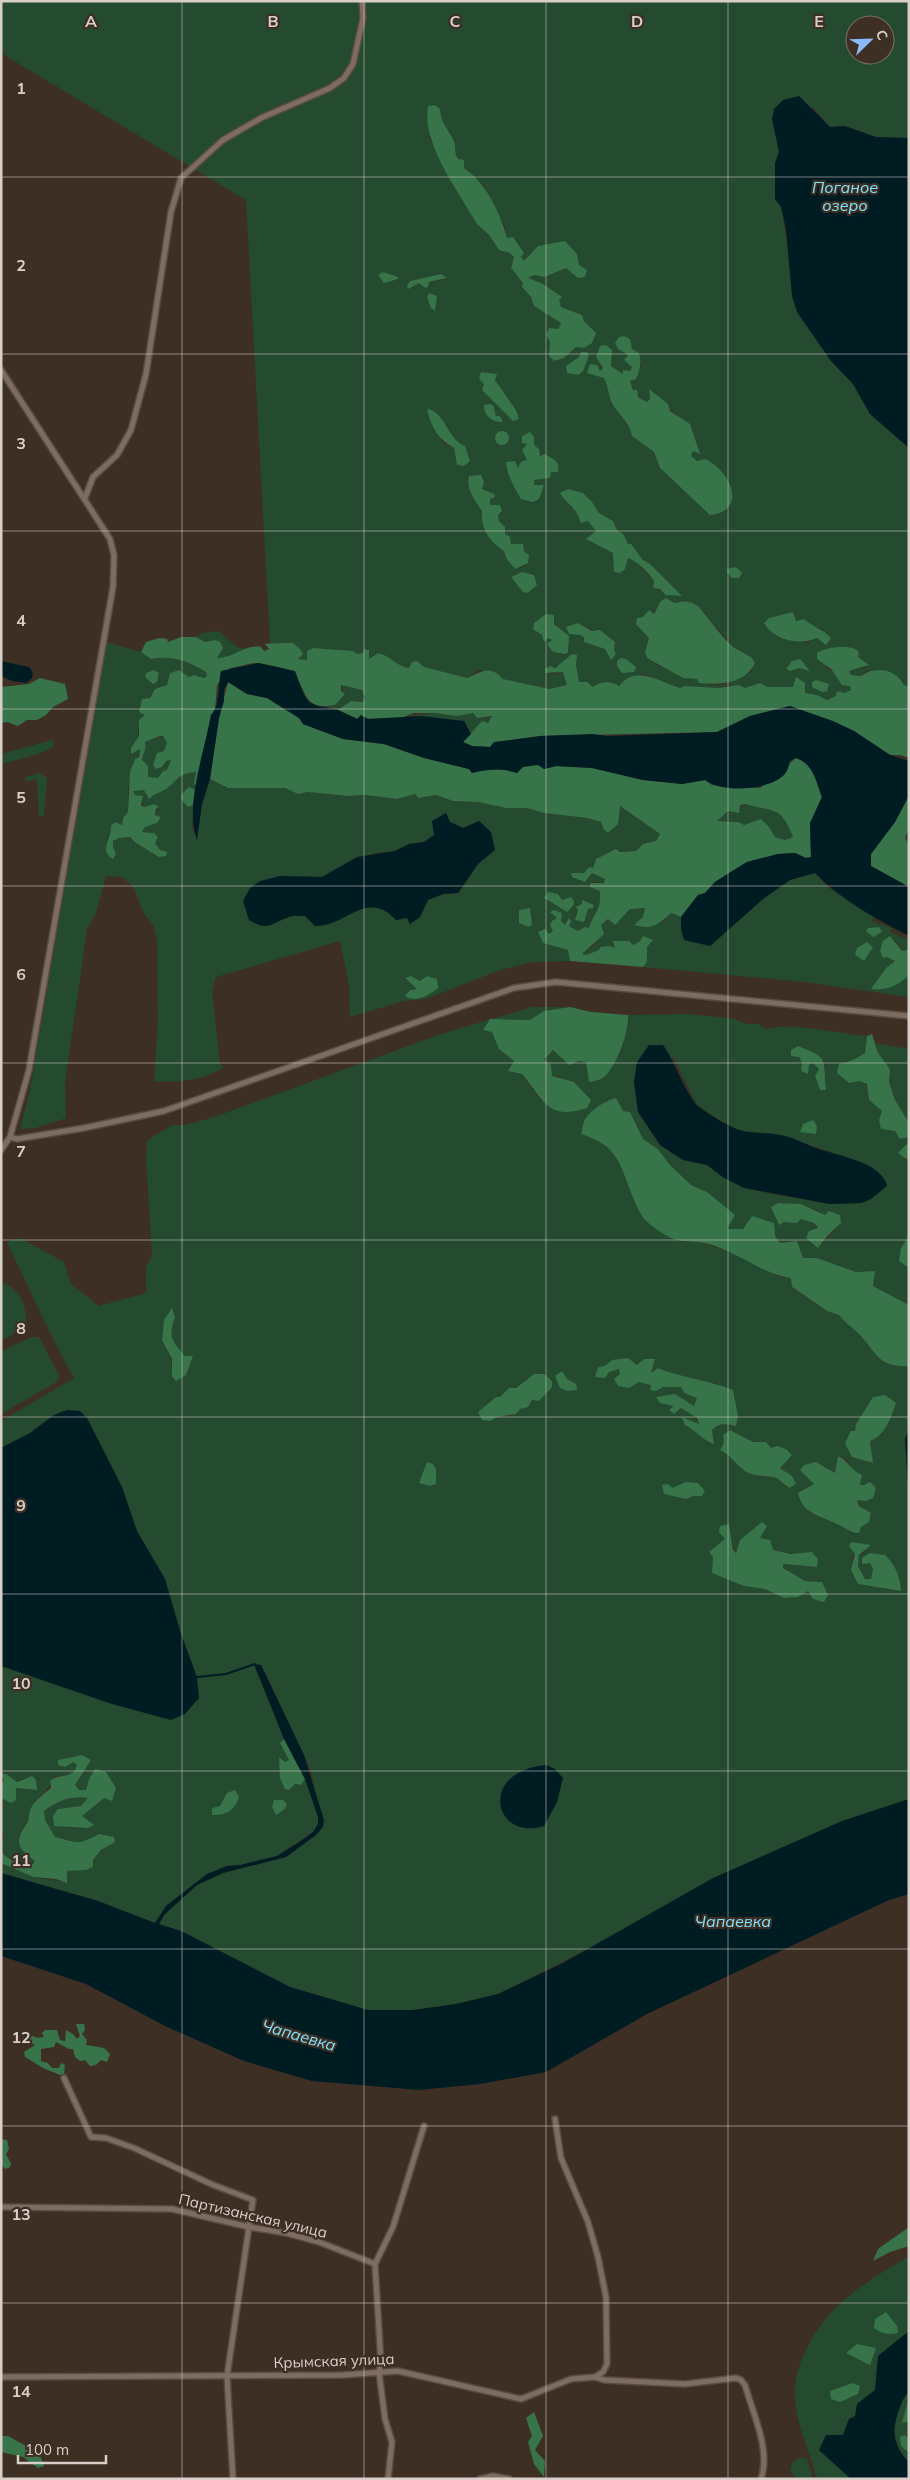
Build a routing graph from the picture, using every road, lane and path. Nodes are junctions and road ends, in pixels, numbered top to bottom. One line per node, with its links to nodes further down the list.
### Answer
1 (362, 1): 3 (street)
2 (1, 370): 3 (street)
3 (85, 498): 5 (street)
4 (909, 1016): 5 (street)
5 (10, 1137): 6 (street)
6 (1, 1150)
7 (64, 2078): 11 (street, Партизанская улица)
8 (555, 2119): 16 (street)
9 (424, 2126): 12 (street)
10 (1, 2206): 11 (street, Партизанская улица)
11 (249, 2228): 12 (street, Партизанская улица); 14 (street)
12 (375, 2264): 13 (street)
13 (379, 2372): 14 (street, Крымская улица); 16 (street, Крымская улица); 18 (street)
14 (227, 2376): 15 (street, Крымская улица); 17 (street)
15 (1, 2377)
16 (595, 2377): 21 (street, Крымская улица)
17 (233, 2479)
18 (388, 2479)
19 (480, 2479): 20 (street)
20 (509, 2479)
21 (761, 2479)

